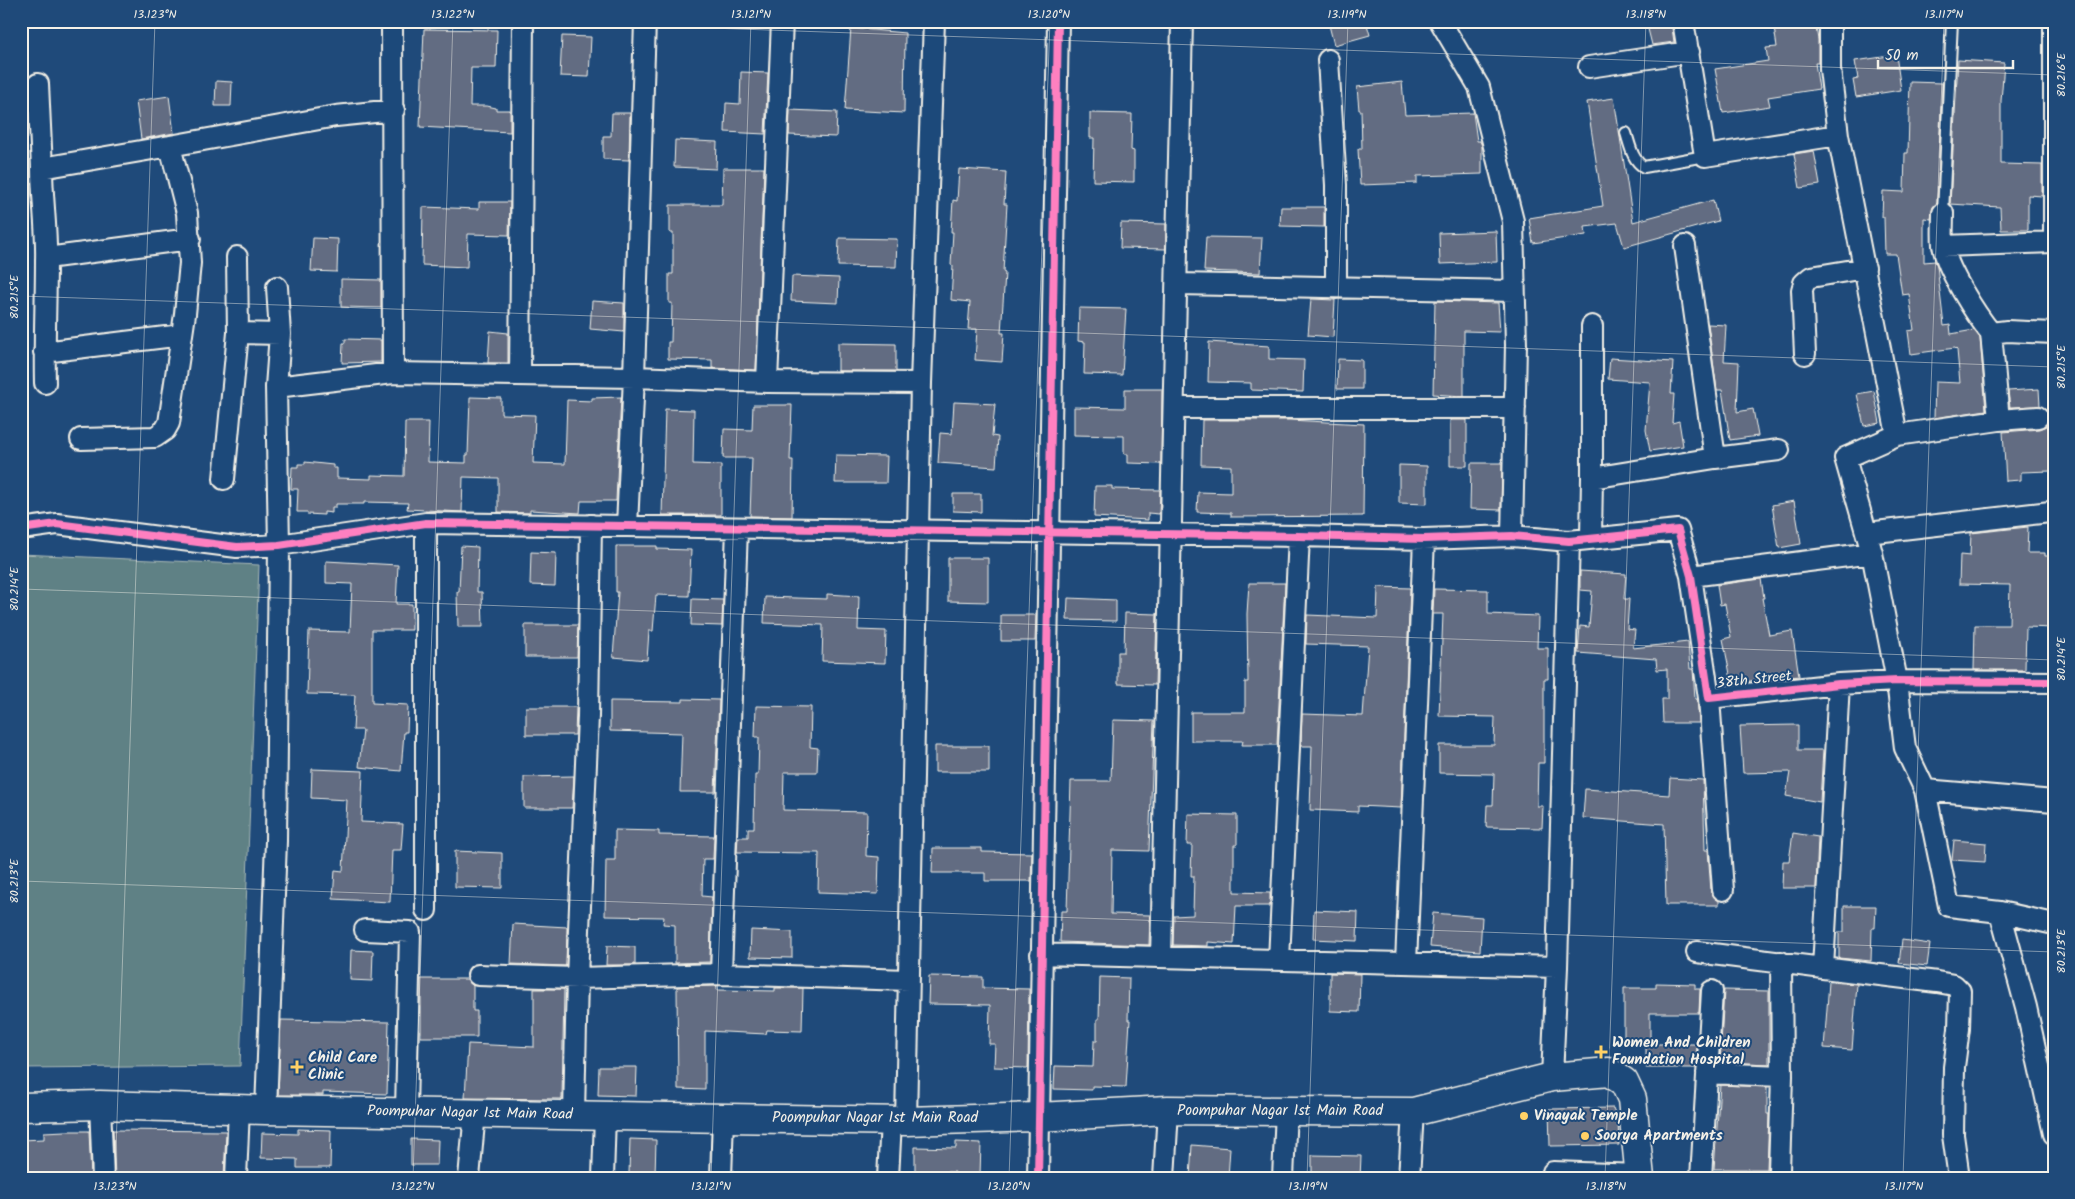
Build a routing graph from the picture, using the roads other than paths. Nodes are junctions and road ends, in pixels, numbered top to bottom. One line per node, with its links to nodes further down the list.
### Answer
1 (392, 21): 17 (street)
2 (523, 21): 44 (street)
3 (645, 21): 45 (street)
4 (782, 21): 47 (street)
5 (934, 21): 48 (street)
6 (1058, 21): 67 (street)
7 (1182, 21): 31 (street)
8 (1440, 21): 34 (street)
9 (1683, 21): 13 (street)
10 (1830, 21): 19 (street)
11 (1952, 21): 23 (lane)
12 (2054, 21): 25 (street)
13 (1688, 52): 15 (street); 21 (street)
14 (1328, 60): 33 (street)
15 (1589, 66)
16 (38, 84): 22 (street)
17 (394, 110): 20 (street); 43 (street)
18 (1626, 133): 21 (lane)
19 (1838, 134): 21 (street); 30 (street)
20 (170, 146): 22 (street); 24 (street)
21 (1706, 156)
22 (42, 168): 29 (street)
23 (1943, 213): 27 (street)
24 (190, 239): 29 (street); 40 (street)
25 (2054, 242): 27 (street)
26 (1685, 246): 57 (street)
27 (1944, 246): 37 (street)
28 (237, 257): 36 (street)
29 (46, 258): 41 (street)
30 (1865, 268): 42 (street); 54 (street)
31 (1178, 284): 33 (street); 50 (street)
32 (278, 288): 39 (street)
33 (1336, 288): 34 (street)
34 (1514, 291): 51 (street)
35 (1592, 326): 58 (street)
36 (238, 332): 39 (street); 59 (street)
37 (1999, 332): 38 (street); 53 (street)
38 (2054, 333)
39 (280, 334): 49 (street)
40 (182, 335): 41 (street); 55 (street)
41 (44, 352): 46 (street)
42 (1805, 354)
43 (393, 373): 44 (street); 49 (street)
44 (520, 375): 45 (street)
45 (634, 377): 47 (street); 63 (street)
46 (45, 382)
47 (768, 382): 48 (street)
48 (921, 383): 66 (street)
49 (276, 387): 75 (street)
50 (1174, 408): 51 (street); 69 (street)
51 (1515, 408): 71 (street)
52 (2038, 417): 53 (street)
53 (1999, 420): 54 (street)
54 (1897, 435): 68 (street)
55 (81, 439)
56 (1779, 450): 57 (street)
57 (1715, 458): 58 (street)
58 (1592, 478): 72 (street)
59 (224, 479)
60 (2050, 512): 68 (street)
61 (426, 523): 62 (street, 38th Street); 75 (street, 38th Street); 85 (street)
62 (591, 526): 63 (street, 38th Street); 99 (street)
63 (627, 526): 64 (street, 38th Street)
64 (737, 528): 66 (street, 38th Street); 97 (street)
65 (21, 529): 75 (street, 38th Street)
66 (918, 530): 67 (street, 38th Street); 100 (street)
67 (1050, 533): 69 (street, 38th Street); 90 (street)
68 (1867, 533): 76 (street)
69 (1170, 535): 70 (street, 38th Street); 91 (street)
70 (1299, 536): 73 (street, 38th Street); 92 (street)
71 (1512, 536): 73 (street, 38th Street); 74 (street, 38th Street)
72 (1591, 538): 74 (street, 38th Street); 77 (street, 38th Street)
73 (1424, 539): 94 (street)
74 (1569, 541): 95 (street)
75 (280, 545): 108 (street)
76 (1872, 553): 77 (street); 78 (street)
77 (1690, 576): 81 (street, 38th Street)
78 (1897, 681): 79 (street, 38th Street); 80 (street, 38th Street); 82 (street)
79 (2054, 682)
80 (1839, 684): 81 (street, 38th Street); 96 (street)
81 (1709, 698): 84 (street)
82 (1925, 790): 83 (street); 86 (street)
83 (2054, 801)
84 (1723, 890)
85 (426, 910)
86 (2000, 912): 87 (street); 119 (street)
87 (2054, 924)
88 (365, 930): 111 (street)
89 (1697, 952): 93 (street)
90 (1042, 954): 91 (street); 117 (street)
91 (1161, 957): 92 (street)
92 (1278, 960): 94 (street)
93 (1781, 962): 96 (street); 103 (street)
94 (1406, 963): 95 (street)
95 (1557, 967): 104 (street)
96 (1823, 968): 134 (street)
97 (722, 974): 99 (street); 100 (street)
98 (478, 975): 99 (street)
99 (577, 978): 114 (street)
100 (908, 980): 118 (street)
101 (1712, 991): 102 (street)
102 (1707, 1073): 103 (street); 133 (street)
103 (1782, 1076): 120 (street)
104 (1552, 1077): 113 (main road, Poompuhar Nagar 1st Main Road); 121 (main road, Poompuhar Nagar 1st Main Road)
105 (100, 1105): 106 (main road, Poompuhar Nagar 1st Main Road); 107 (main road, Poompuhar Nagar 1st Main Road); 122 (street)
106 (21, 1107)
107 (239, 1109): 108 (main road, Poompuhar Nagar 1st Main Road); 123 (street)
108 (266, 1110): 111 (main road, Poompuhar Nagar 1st Main Road)
109 (1168, 1110): 110 (main road, Poompuhar Nagar 1st Main Road); 117 (main road, Poompuhar Nagar 1st Main Road); 129 (street)
110 (1286, 1110): 113 (main road, Poompuhar Nagar 1st Main Road); 130 (street)
111 (406, 1111): 112 (main road, Poompuhar Nagar 1st Main Road)
112 (476, 1112): 114 (main road, Poompuhar Nagar 1st Main Road); 124 (street)
113 (1413, 1112): 131 (street)
114 (574, 1114): 115 (main road, Poompuhar Nagar 1st Main Road)
115 (605, 1115): 116 (main road, Poompuhar Nagar 1st Main Road); 125 (street)
116 (723, 1117): 118 (main road, Poompuhar Nagar 1st Main Road); 126 (street)
117 (1038, 1117): 118 (main road, Poompuhar Nagar 1st Main Road); 128 (street)
118 (898, 1121): 127 (street)
119 (2054, 1134)
120 (1779, 1171)
121 (1640, 1176): 132 (street)
122 (103, 1178)
123 (236, 1178)
124 (469, 1178)
125 (604, 1178)
126 (721, 1178)
127 (888, 1178)
128 (1038, 1178)
129 (1164, 1178)
130 (1283, 1178)
131 (1409, 1178)
132 (1552, 1178)
133 (1701, 1178)
134 (1959, 1178)

